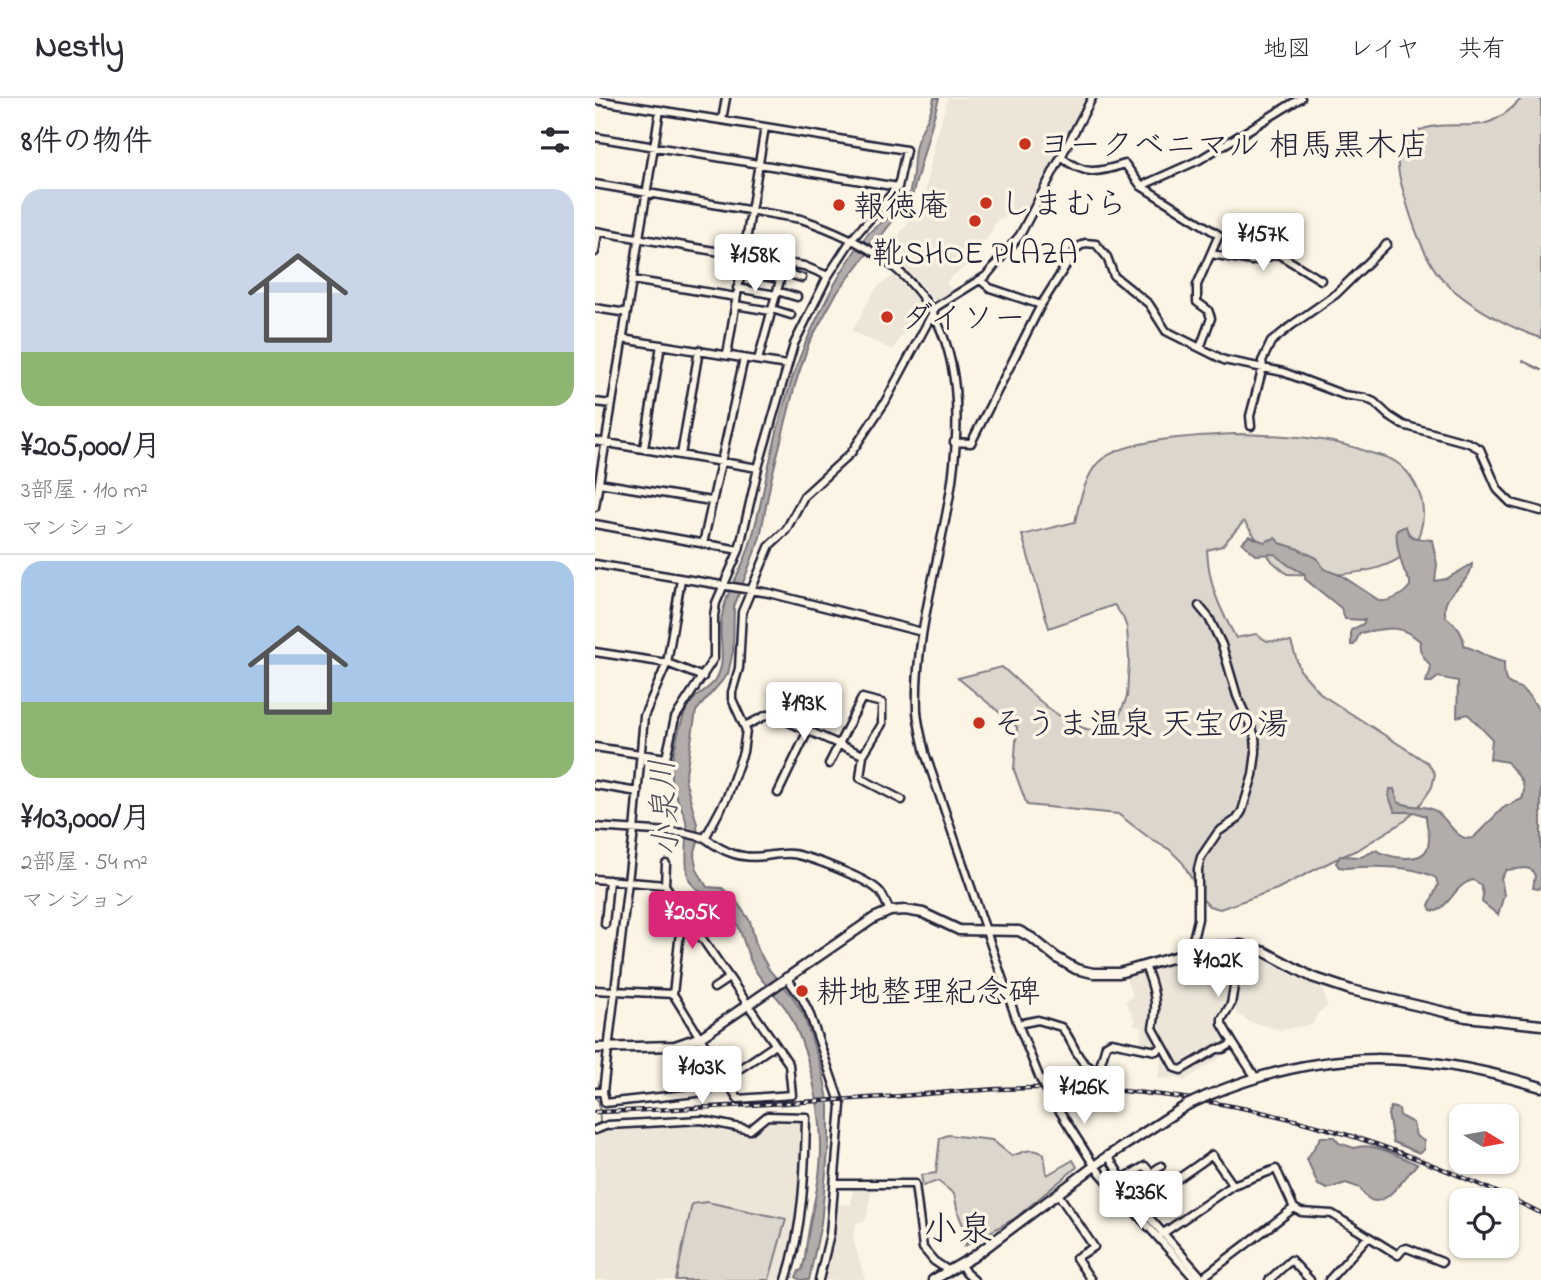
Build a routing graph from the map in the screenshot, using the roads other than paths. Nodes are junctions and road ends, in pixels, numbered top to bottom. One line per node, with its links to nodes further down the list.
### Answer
1 (726, 98): 6 (street)
2 (1092, 98): 10 (street)
3 (1301, 98): 13 (street)
4 (595, 100): 5 (street)
5 (660, 110): 6 (street); 9 (street)
6 (722, 120): 7 (street)
7 (765, 127): 11 (street); 14 (street)
8 (595, 137): 9 (street)
9 (654, 147): 11 (street); 15 (street)
10 (1061, 157): 13 (street); 31 (street)
11 (759, 164): 14 (street); 16 (street)
12 (595, 184): 15 (street)
13 (1141, 186): 22 (street)
14 (898, 187): 19 (street)
15 (646, 193): 16 (street); 18 (street)
16 (751, 210): 19 (street); 23 (street)
17 (597, 231): 18 (street); 21 (street)
18 (639, 238): 23 (street); 29 (street)
19 (855, 241): 27 (street); 39 (street)
20 (1387, 244): 50 (street)
21 (595, 252)
22 (1210, 254): 30 (street); 44 (street)
23 (743, 255): 24 (street); 25 (street)
24 (785, 262): 26 (street); 27 (street)
25 (740, 272): 26 (street); 32 (street)
26 (781, 275): 28 (street); 33 (street)
27 (828, 276): 49 (street)
28 (802, 278)
29 (632, 280): 35 (street); 40 (street)
30 (1321, 280)
31 (980, 281): 36 (street); 39 (street)
32 (737, 288): 33 (street); 35 (street)
33 (776, 293): 34 (street); 38 (street)
34 (797, 297)
35 (735, 301): 38 (street); 46 (street)
36 (1041, 305): 44 (street); 56 (street)
37 (595, 308): 40 (street)
38 (771, 310): 41 (street); 48 (street)
39 (934, 312): 56 (street); 71 (street)
40 (627, 313): 42 (street)
41 (790, 315)
42 (622, 338): 43 (street); 52 (street)
43 (661, 345): 45 (street); 57 (street)
44 (1200, 348): 50 (street)
45 (699, 350): 46 (street); 58 (street)
46 (726, 355): 47 (street)
47 (744, 358): 48 (street); 59 (street)
48 (758, 360): 49 (street)
49 (787, 365): 60 (street)
50 (1263, 367): 53 (street); 64 (street)
51 (595, 402): 52 (street)
52 (612, 404): 55 (street)
53 (1251, 426)
54 (595, 441): 55 (street)
55 (605, 442): 57 (street); 61 (street)
56 (954, 442): 73 (street)
57 (644, 448): 58 (street)
58 (681, 455): 59 (street)
59 (720, 461): 60 (street); 62 (street)
60 (758, 468): 67 (street)
61 (599, 483): 62 (street); 63 (street)
62 (711, 501): 66 (street)
63 (595, 507)
64 (1541, 511)
65 (595, 524): 66 (street)
66 (703, 544): 67 (street)
67 (739, 550): 70 (street)
68 (595, 564): 69 (street)
69 (681, 579): 70 (street); 75 (street)
70 (723, 586): 71 (street); 76 (street)
71 (750, 590): 73 (street); 78 (street)
72 (1199, 606): 103 (street)
73 (922, 632): 101 (street)
74 (595, 652): 75 (street)
75 (667, 663): 76 (street); 82 (street)
76 (703, 677): 82 (street)
77 (827, 691): 79 (street)
78 (745, 726): 79 (street); 91 (street)
79 (808, 729): 80 (street); 87 (street)
80 (839, 744): 83 (street); 83 (street); 84 (street)
81 (595, 747): 82 (street)
82 (641, 754): 86 (street)
83 (863, 755): 88 (street)
84 (829, 764)
85 (595, 785): 86 (street)
86 (638, 792): 90 (street)
87 (778, 793)
88 (902, 800)
89 (595, 827): 90 (street)
90 (634, 831): 91 (street); 95 (street)
91 (704, 838): 98 (street)
92 (666, 864): 96 (street)
93 (595, 879): 94 (street)
94 (609, 880): 95 (street); 100 (street)
95 (627, 881): 96 (street); 109 (street)
96 (665, 885): 99 (street)
97 (710, 909): 99 (street)
98 (890, 911): 101 (main road); 106 (main road)
99 (690, 923): 105 (street); 110 (street)
100 (605, 924)
101 (986, 931): 104 (main road); 112 (street)
102 (1241, 945): 103 (main road); 113 (main road); 115 (street)
103 (1191, 952): 104 (main road)
104 (1145, 966): 117 (street)
105 (729, 978): 107 (street); 111 (street)
106 (784, 978): 111 (main road); 130 (street)
107 (714, 988)
108 (595, 990): 109 (street)
109 (615, 991): 110 (street); 119 (street)
110 (673, 994): 114 (street)
111 (748, 1004): 114 (main road); 116 (street)
112 (1018, 1024): 117 (street); 128 (street, bridge)
113 (1541, 1025)
114 (701, 1037): 119 (main road); 121 (street)
115 (1233, 1043): 117 (street); 120 (street)
116 (775, 1045): 121 (street); 121 (street)
117 (1162, 1047)
118 (595, 1048): 119 (main road)
119 (608, 1049): 124 (street)
120 (1256, 1078): 122 (main road); 126 (main road, bridge)
121 (726, 1079): 124 (street)
122 (1541, 1087)
123 (595, 1092): 124 (street)
124 (603, 1092)
125 (595, 1130): 142 (street)
126 (1108, 1156): 128 (main road); 129 (street)
127 (1161, 1166): 129 (street)
128 (1095, 1167): 131 (street); 133 (main road)
129 (1121, 1178): 131 (street); 134 (street)
130 (835, 1184): 140 (street); 143 (street)
131 (1111, 1185): 141 (street)
132 (1233, 1185): 134 (street); 135 (street); 136 (street)
133 (1058, 1194): 139 (main road); 146 (street)
134 (1139, 1206): 136 (street)
135 (1294, 1209): 137 (street); 141 (street)
136 (1162, 1234): 141 (street)
137 (1368, 1237): 138 (street); 149 (street)
138 (1442, 1262)
139 (961, 1265): 140 (main road); 145 (street)
140 (950, 1271): 144 (main road)
141 (1201, 1279)
142 (786, 1280)
143 (819, 1280)
144 (933, 1280)
145 (974, 1280)
146 (1091, 1280)
147 (1269, 1280): 148 (street)
148 (1310, 1280)
149 (1329, 1280)

